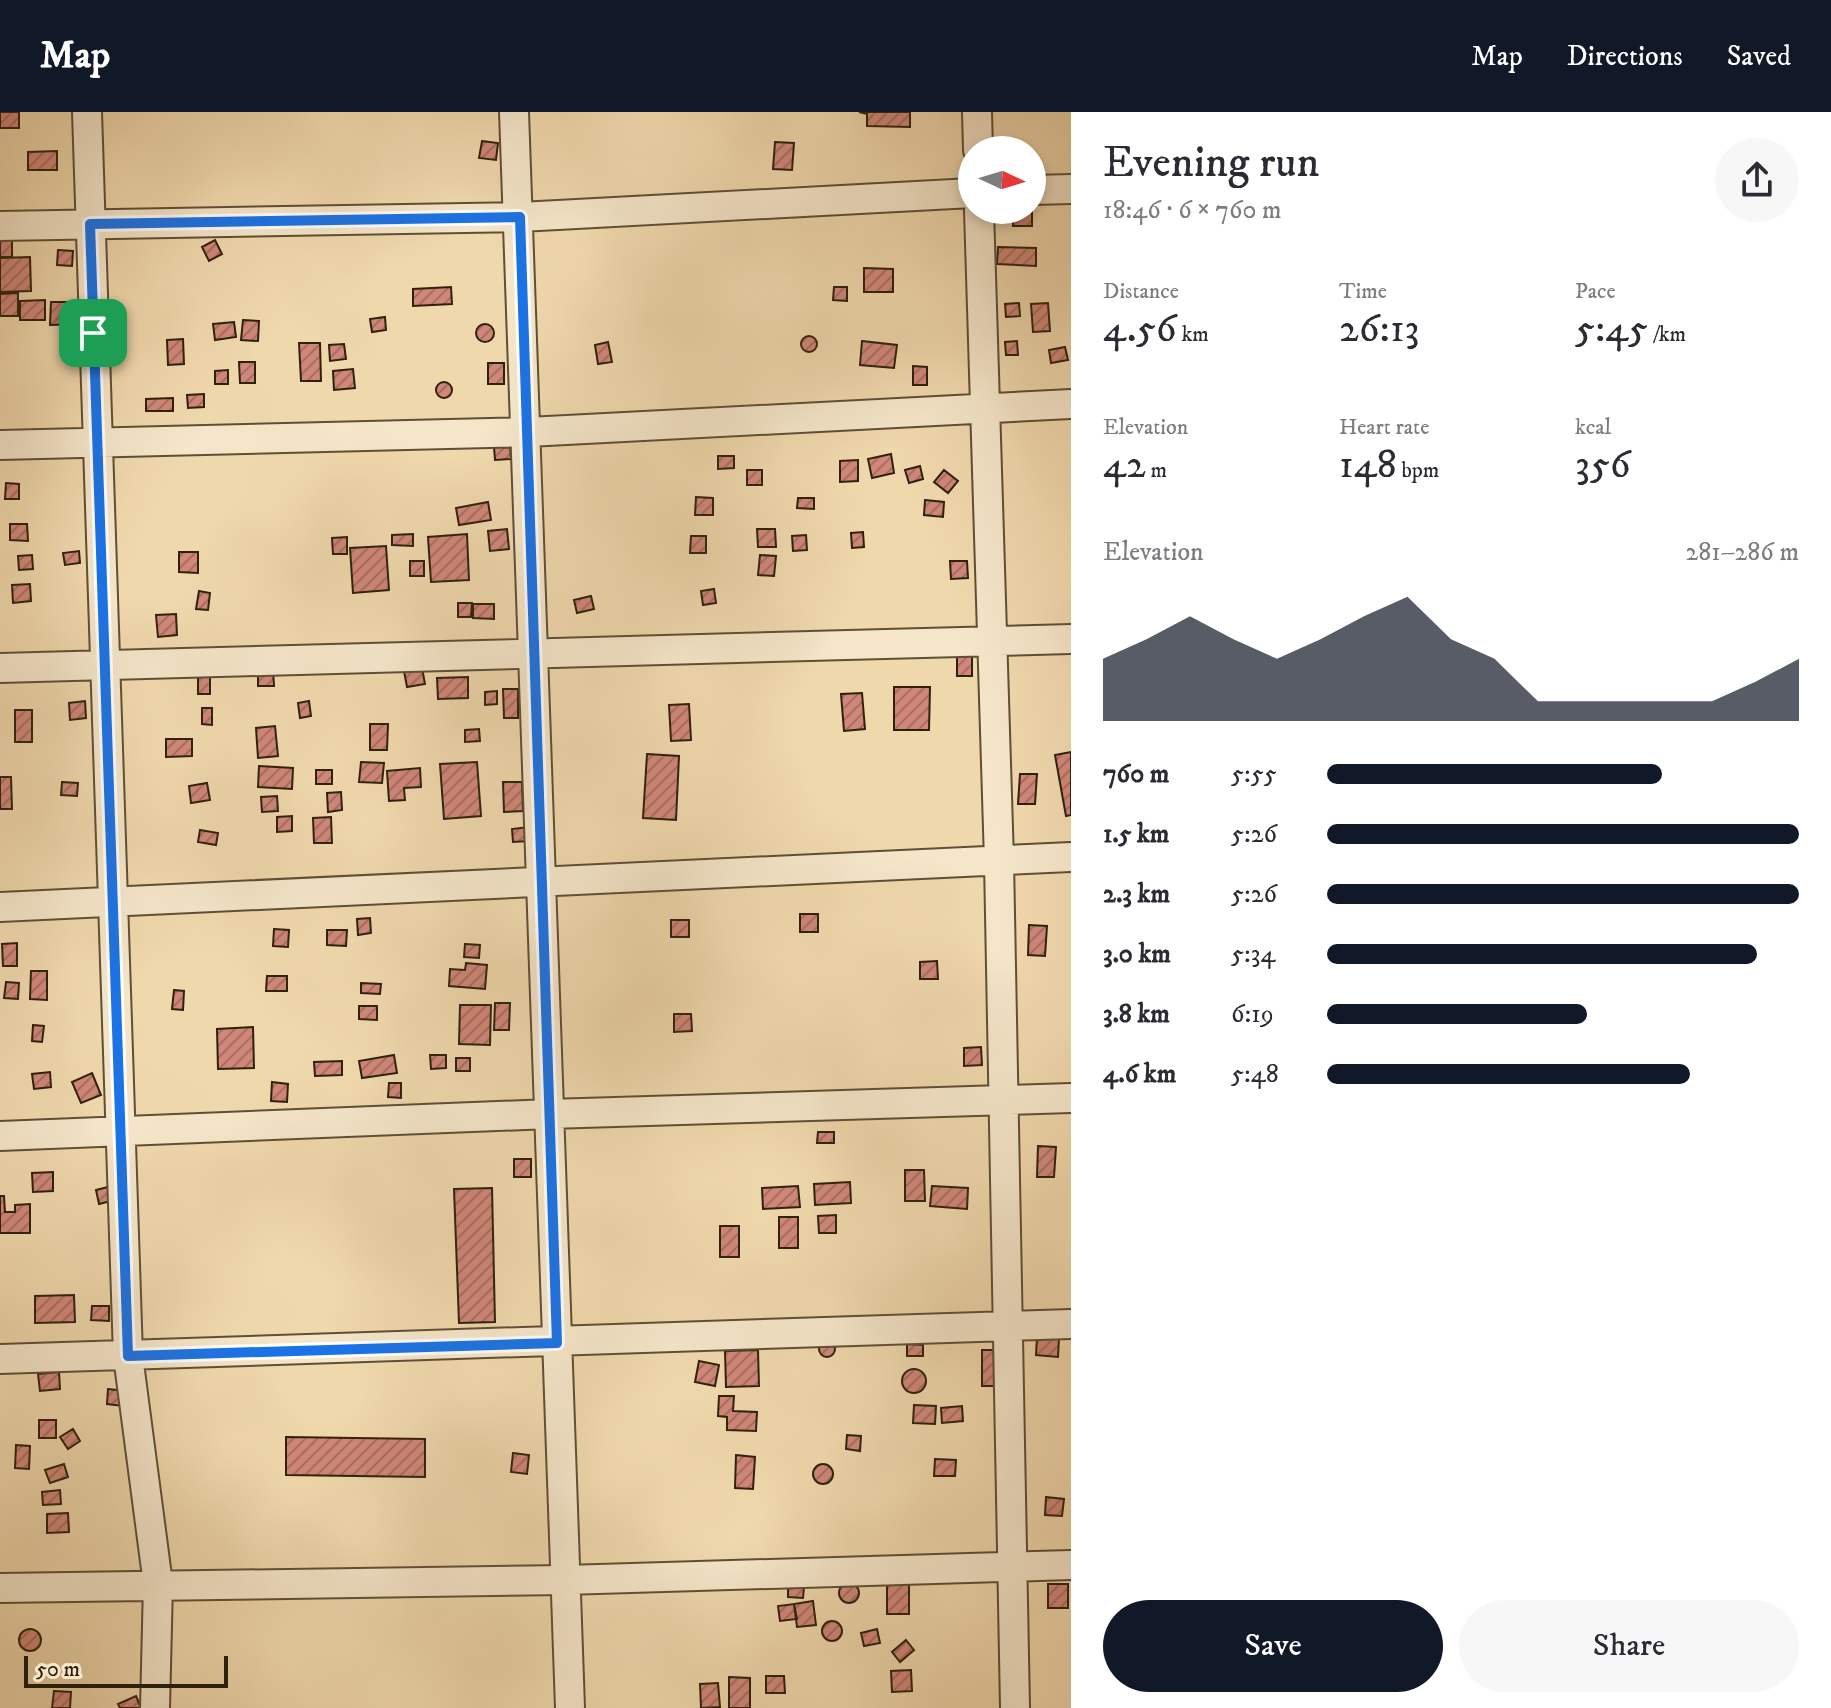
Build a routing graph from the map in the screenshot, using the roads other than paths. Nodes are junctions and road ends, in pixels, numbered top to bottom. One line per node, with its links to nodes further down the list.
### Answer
1 (87, 112): 9 (street)
2 (514, 112): 8 (street)
3 (977, 112): 4 (street)
4 (978, 136)
5 (1071, 189): 6 (street)
6 (1046, 190)
7 (958, 194): 8 (street)
8 (520, 217): 9 (street); 14 (street)
9 (90, 224): 11 (street); 15 (street)
10 (979, 224): 13 (street)
11 (0, 226)
12 (1071, 404): 13 (street)
13 (984, 410): 14 (street); 18 (street)
14 (528, 432): 15 (street); 19 (street)
15 (96, 442): 16 (street); 20 (street)
16 (0, 445)
17 (1071, 639): 18 (street)
18 (990, 643): 19 (street); 23 (street)
19 (535, 655): 20 (street); 24 (street)
20 (105, 665): 21 (street); 25 (street)
21 (0, 668)
22 (1071, 857): 23 (street)
23 (999, 861): 24 (street); 28 (street)
24 (541, 883): 25 (street); 29 (street)
25 (112, 902): 26 (street); 30 (street)
26 (0, 907)
27 (1071, 1098): 28 (street)
28 (1001, 1100): 29 (street); 33 (street)
29 (549, 1114): 30 (street); 34 (street)
30 (121, 1130): 31 (street); 35 (street)
31 (0, 1136)
32 (1071, 1324): 33 (street)
33 (1007, 1325): 34 (street); 38 (street)
34 (557, 1343): 35 (street); 39 (street)
35 (128, 1356): 36 (street); 40 (street)
36 (0, 1359)
37 (1071, 1565): 38 (street)
38 (1012, 1568): 39 (street); 44 (street)
39 (565, 1580): 40 (street); 43 (street)
40 (158, 1584): 41 (street); 42 (street)
41 (0, 1588)
42 (155, 1708)
43 (570, 1708)
44 (1015, 1708)

